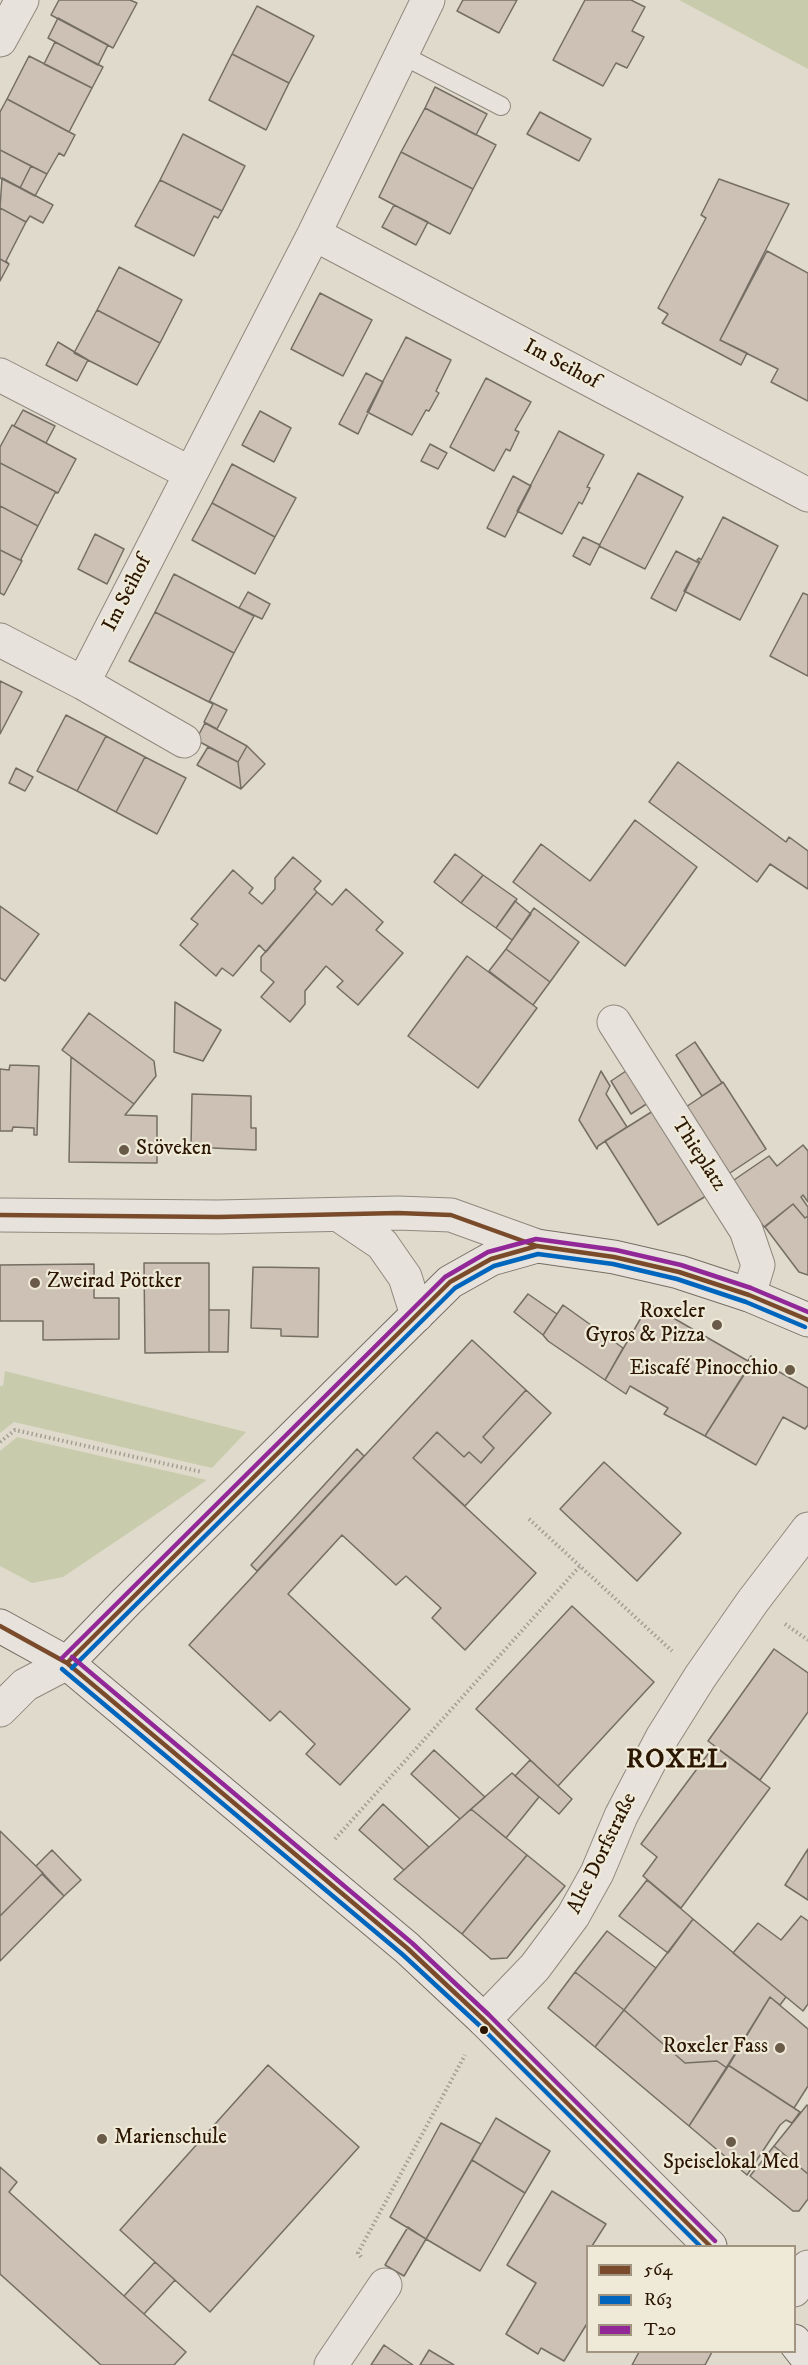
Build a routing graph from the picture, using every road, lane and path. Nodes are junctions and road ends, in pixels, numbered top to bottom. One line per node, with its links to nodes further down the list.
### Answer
1 (21, 0): 3 (street)
2 (428, 0): 4 (street, Im Seihof)
3 (0, 40)
4 (402, 55): 5 (lane); 6 (street, Im Seihof)
5 (501, 106)
6 (314, 234): 8 (street, Im Seihof); 9 (street, Im Seihof)
7 (8, 380): 8 (street)
8 (190, 473): 11 (street, Im Seihof)
9 (808, 495)
10 (0, 640): 11 (street)
11 (83, 682): 12 (street)
12 (184, 741)
13 (614, 1022): 17 (street, Thieplatz)
14 (0, 1215): 15 (street)
15 (339, 1215): 16 (street); 18 (street)
16 (537, 1246): 17 (street); 18 (street)
17 (749, 1295): 19 (street)
18 (417, 1315): 21 (street)
19 (808, 1320)
20 (0, 1442): 21 (path)
21 (247, 1482): 26 (street)
22 (529, 1519): 24 (path)
23 (808, 1528): 27 (street, Alte Dorfstraße)
24 (580, 1566): 27 (path); 29 (path)
25 (0, 1626): 26 (street)
26 (67, 1663): 28 (street); 29 (street)
27 (700, 1677): 30 (street, Alte Dorfstraße)
28 (0, 1710)
29 (310, 1866): 30 (street)
30 (484, 2020): 31 (street); 33 (path)
31 (708, 2245)
32 (808, 2267): 34 (street)
33 (386, 2284): 37 (street)
34 (796, 2288)
35 (796, 2342): 36 (street)
36 (808, 2359)
37 (331, 2365)

